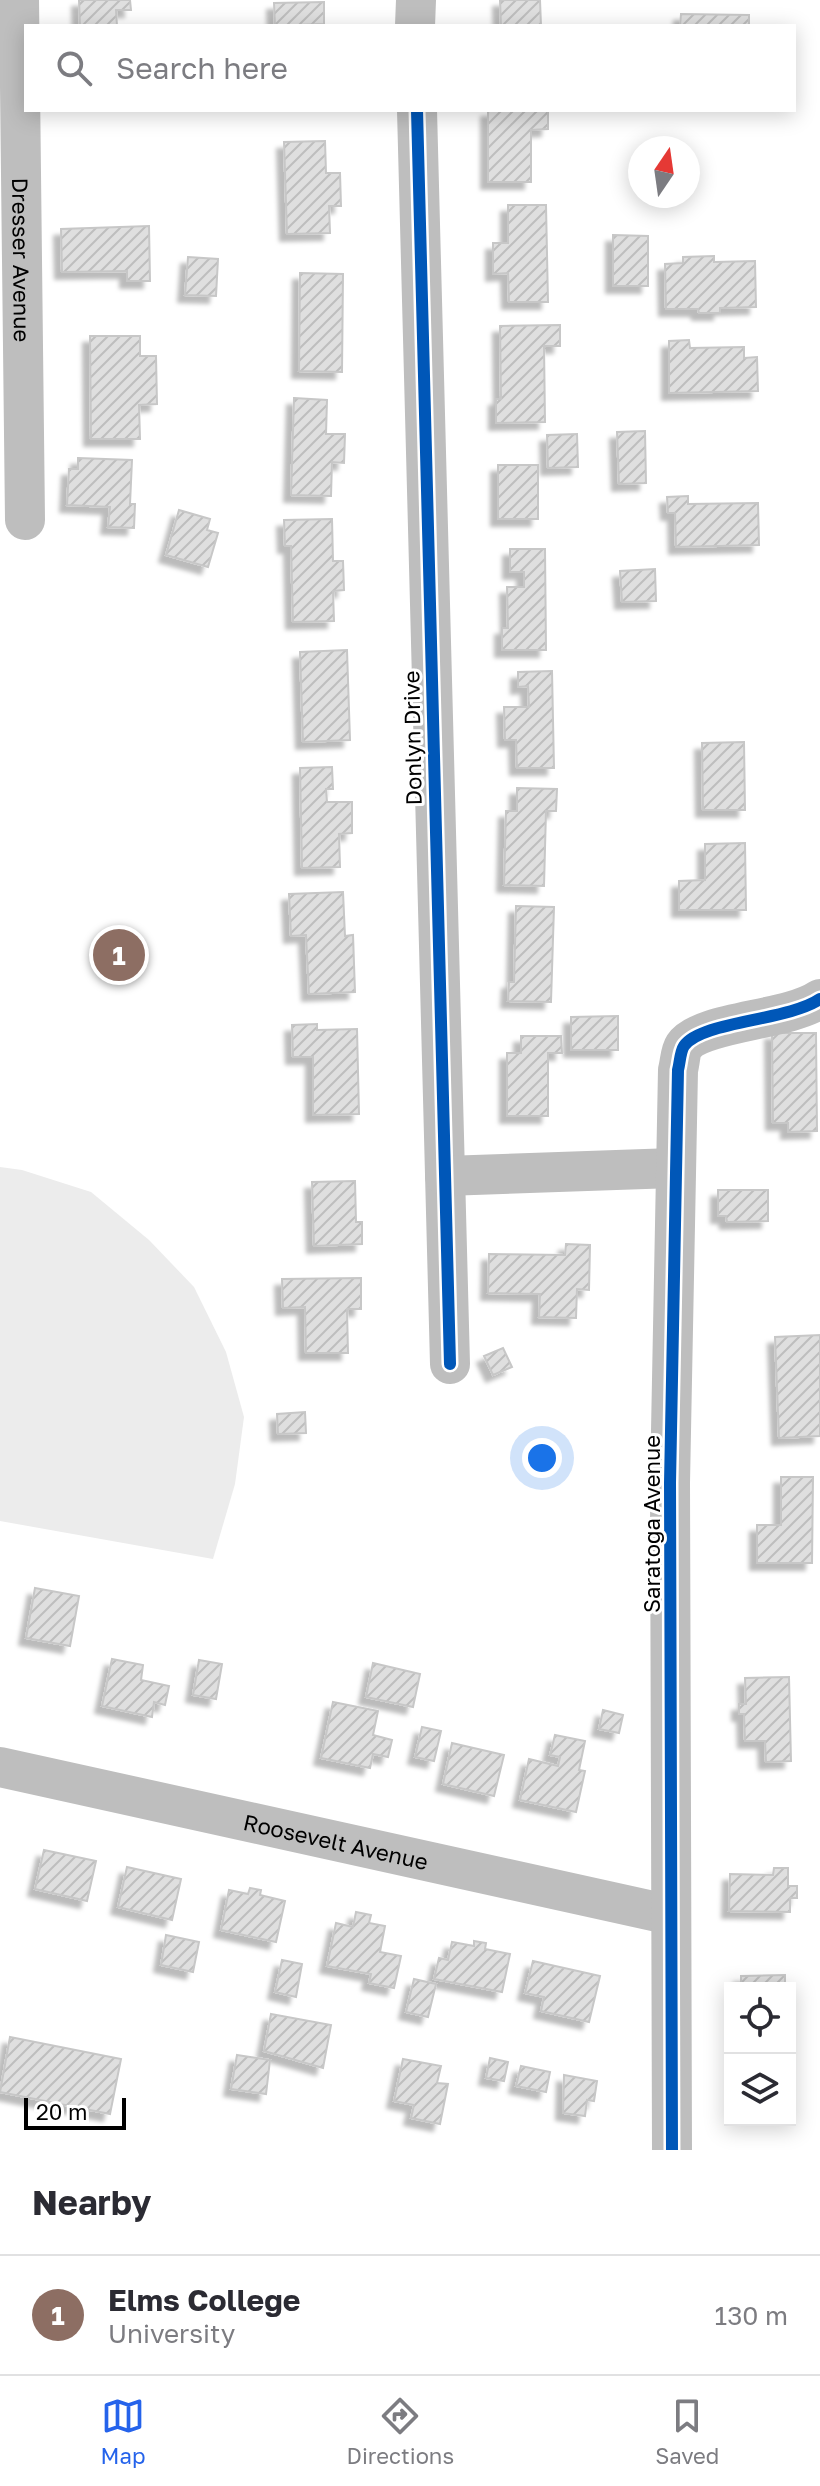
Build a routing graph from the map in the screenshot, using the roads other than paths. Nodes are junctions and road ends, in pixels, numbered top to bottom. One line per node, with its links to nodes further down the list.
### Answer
1 (19, 0): 4 (street, Dresser Avenue)
2 (416, 0): 3 (street)
3 (415, 24)
4 (10, 104): 6 (street, Dresser Avenue)
5 (417, 112): 9 (street, Donlyn Drive)
6 (25, 520)
7 (820, 999): 8 (street, Saratoga Avenue)
8 (674, 1168): 9 (street); 12 (street, Saratoga Avenue)
9 (445, 1176): 10 (street, Donlyn Drive)
10 (450, 1364)
11 (0, 1767): 12 (street, Roosevelt Avenue)
12 (671, 1915): 13 (street, Saratoga Avenue)
13 (672, 2150)

